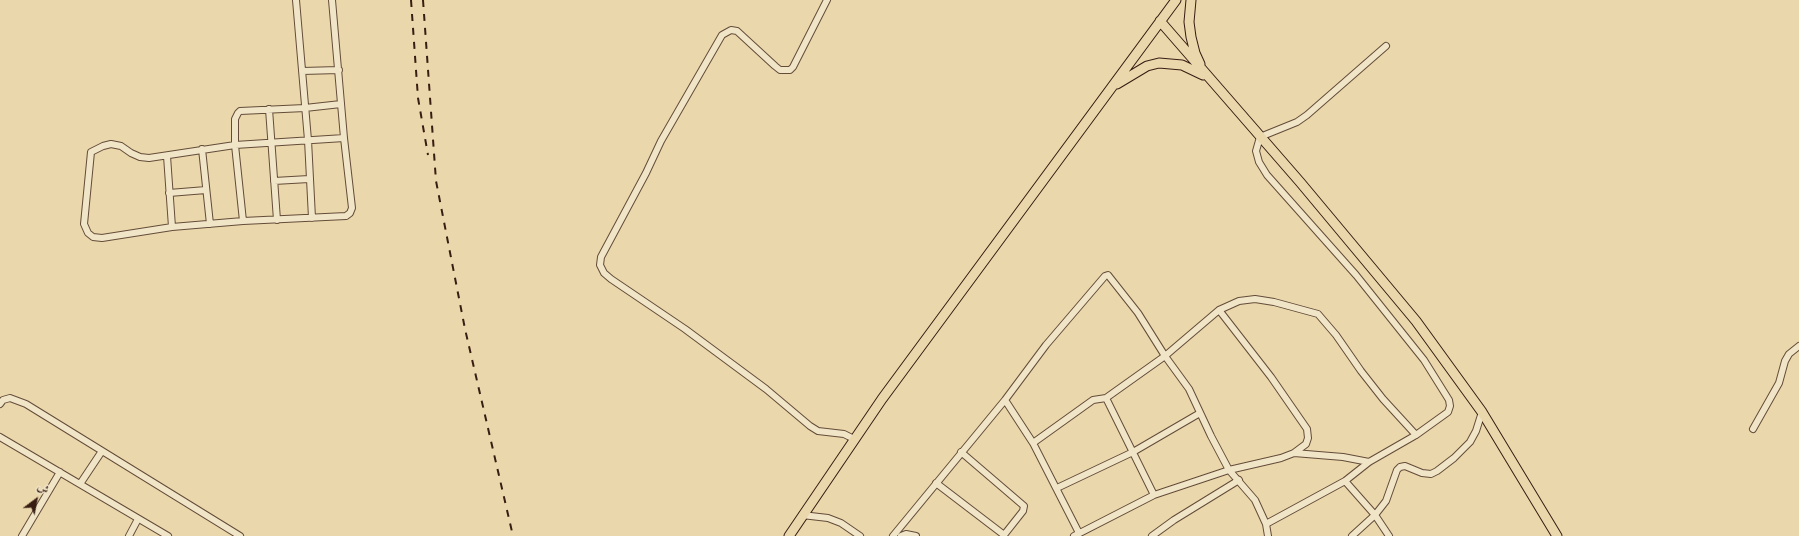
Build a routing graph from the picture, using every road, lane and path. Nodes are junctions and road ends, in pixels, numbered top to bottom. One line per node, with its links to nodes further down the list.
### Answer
1 (296, 0): 9 (street)
2 (332, 0): 8 (street)
3 (827, 0): 42 (street)
4 (1176, 0): 6 (main road)
5 (1191, 0): 10 (main road)
6 (1160, 21): 10 (main road); 11 (main road)
7 (1386, 46): 16 (street)
8 (339, 70): 9 (street); 12 (street)
9 (302, 71): 13 (street)
10 (1207, 77): 11 (main road); 16 (main road)
11 (1111, 88): 42 (main road)
12 (341, 104): 13 (street); 15 (street)
13 (305, 108): 14 (street); 17 (street)
14 (269, 110): 18 (street); 19 (street)
15 (344, 138): 17 (street); 26 (street)
16 (1260, 138): 37 (main road); 40 (street)
17 (308, 140): 18 (street); 22 (street)
18 (272, 144): 19 (street); 23 (street)
19 (235, 145): 20 (street); 27 (street)
20 (202, 149): 21 (street); 24 (street)
21 (167, 156): 25 (street); 30 (street)
22 (309, 179): 23 (street); 26 (street)
23 (274, 181): 28 (street)
24 (206, 190): 25 (street); 29 (street)
25 (169, 193): 30 (street)
26 (312, 218): 28 (street)
27 (243, 220): 28 (street); 29 (street)
28 (277, 220)
29 (210, 224): 30 (street)
30 (172, 227)
31 (1219, 310): 33 (street); 40 (street); 47 (street)
32 (1799, 346): 39 (street)
33 (1165, 356): 34 (street); 35 (street); 38 (street)
34 (1106, 398): 43 (street); 46 (street)
35 (1005, 400): 43 (street); 45 (street)
36 (0, 404): 44 (street)
37 (1482, 412): 57 (street); 78 (main road)
38 (1200, 413): 46 (street); 49 (street)
39 (1753, 429)
40 (1416, 435): 48 (street)
41 (0, 437): 50 (street)
42 (854, 439): 58 (main road)
43 (1033, 443): 55 (street)
44 (102, 451): 54 (street); 67 (street)
45 (961, 452): 53 (street); 73 (street)
46 (1133, 452): 55 (street); 56 (street)
47 (1294, 453): 48 (street); 49 (street)
48 (1369, 462): 52 (street)
49 (1229, 470): 51 (street); 56 (street)
50 (60, 472): 54 (street); 63 (street)
51 (1239, 480): 60 (street); 74 (street)
52 (1345, 481): 57 (street); 60 (street)
53 (936, 483): 70 (street); 73 (street)
54 (80, 484): 59 (street)
55 (1057, 488): 62 (street)
56 (1154, 495): 62 (street)
57 (1374, 515): 76 (street); 77 (street)
58 (802, 516): 68 (main road); 69 (street)
59 (138, 519): 61 (street); 64 (street)
60 (1266, 524): 75 (street)
61 (157, 530): 65 (street); 66 (street)
62 (1077, 535)
63 (22, 536)
64 (129, 536)
65 (153, 536)
66 (168, 536)
67 (240, 536)
68 (789, 536)
69 (860, 536)
70 (894, 536)
71 (901, 536): 72 (street)
72 (916, 536)
73 (1004, 536)
74 (1152, 536)
75 (1268, 536)
76 (1352, 536)
77 (1388, 536)
78 (1557, 536)

